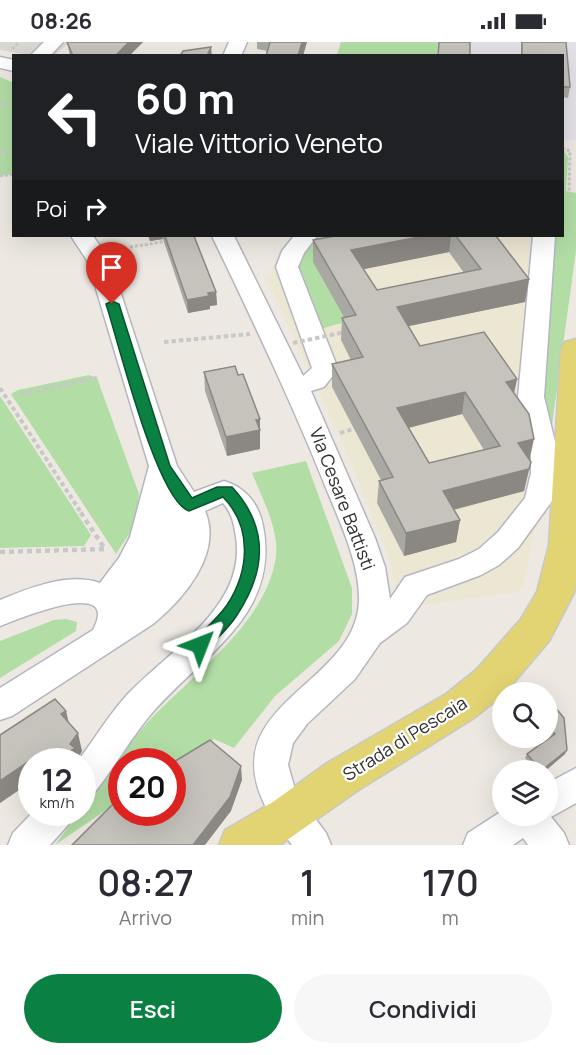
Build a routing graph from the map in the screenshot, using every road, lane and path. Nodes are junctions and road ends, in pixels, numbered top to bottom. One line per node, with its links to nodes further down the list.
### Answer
1 (19, 42): 4 (path)
2 (54, 42): 3 (street)
3 (41, 54)
4 (8, 60)
5 (564, 148): 6 (path)
6 (576, 189)
7 (82, 237): 13 (street)
8 (223, 237): 20 (street, Via Cesare Battisti)
9 (305, 237): 20 (street)
10 (544, 237): 30 (street)
11 (174, 240): 12 (path)
12 (130, 247)
13 (99, 248): 25 (street)
14 (351, 330): 17 (path, bridge)
15 (233, 336): 16 (path)
16 (164, 342)
17 (293, 343)
18 (576, 350): 40 (main road, Strada di Pescaia)
19 (97, 378): 22 (path)
20 (297, 386): 30 (street, Via Cesare Battisti)
21 (0, 388): 26 (path)
22 (21, 394)
23 (353, 429): 24 (path)
24 (335, 434)
25 (176, 487): 28 (street); 28 (street); 34 (street)
26 (0, 552)
27 (576, 597): 31 (main road)
28 (101, 608): 29 (street); 32 (street)
29 (0, 613)
30 (367, 635): 40 (street, Via Cesare Battisti)
31 (520, 682)
32 (0, 706)
33 (492, 708): 40 (main road, Strada di Pescaia)
34 (96, 763)
35 (576, 784): 36 (street)
36 (558, 796)
37 (44, 826): 41 (street)
38 (511, 826): 43 (street)
39 (535, 826): 44 (street)
40 (300, 831): 42 (main road)
41 (26, 845)
42 (241, 845)
43 (481, 845)
44 (551, 845)

